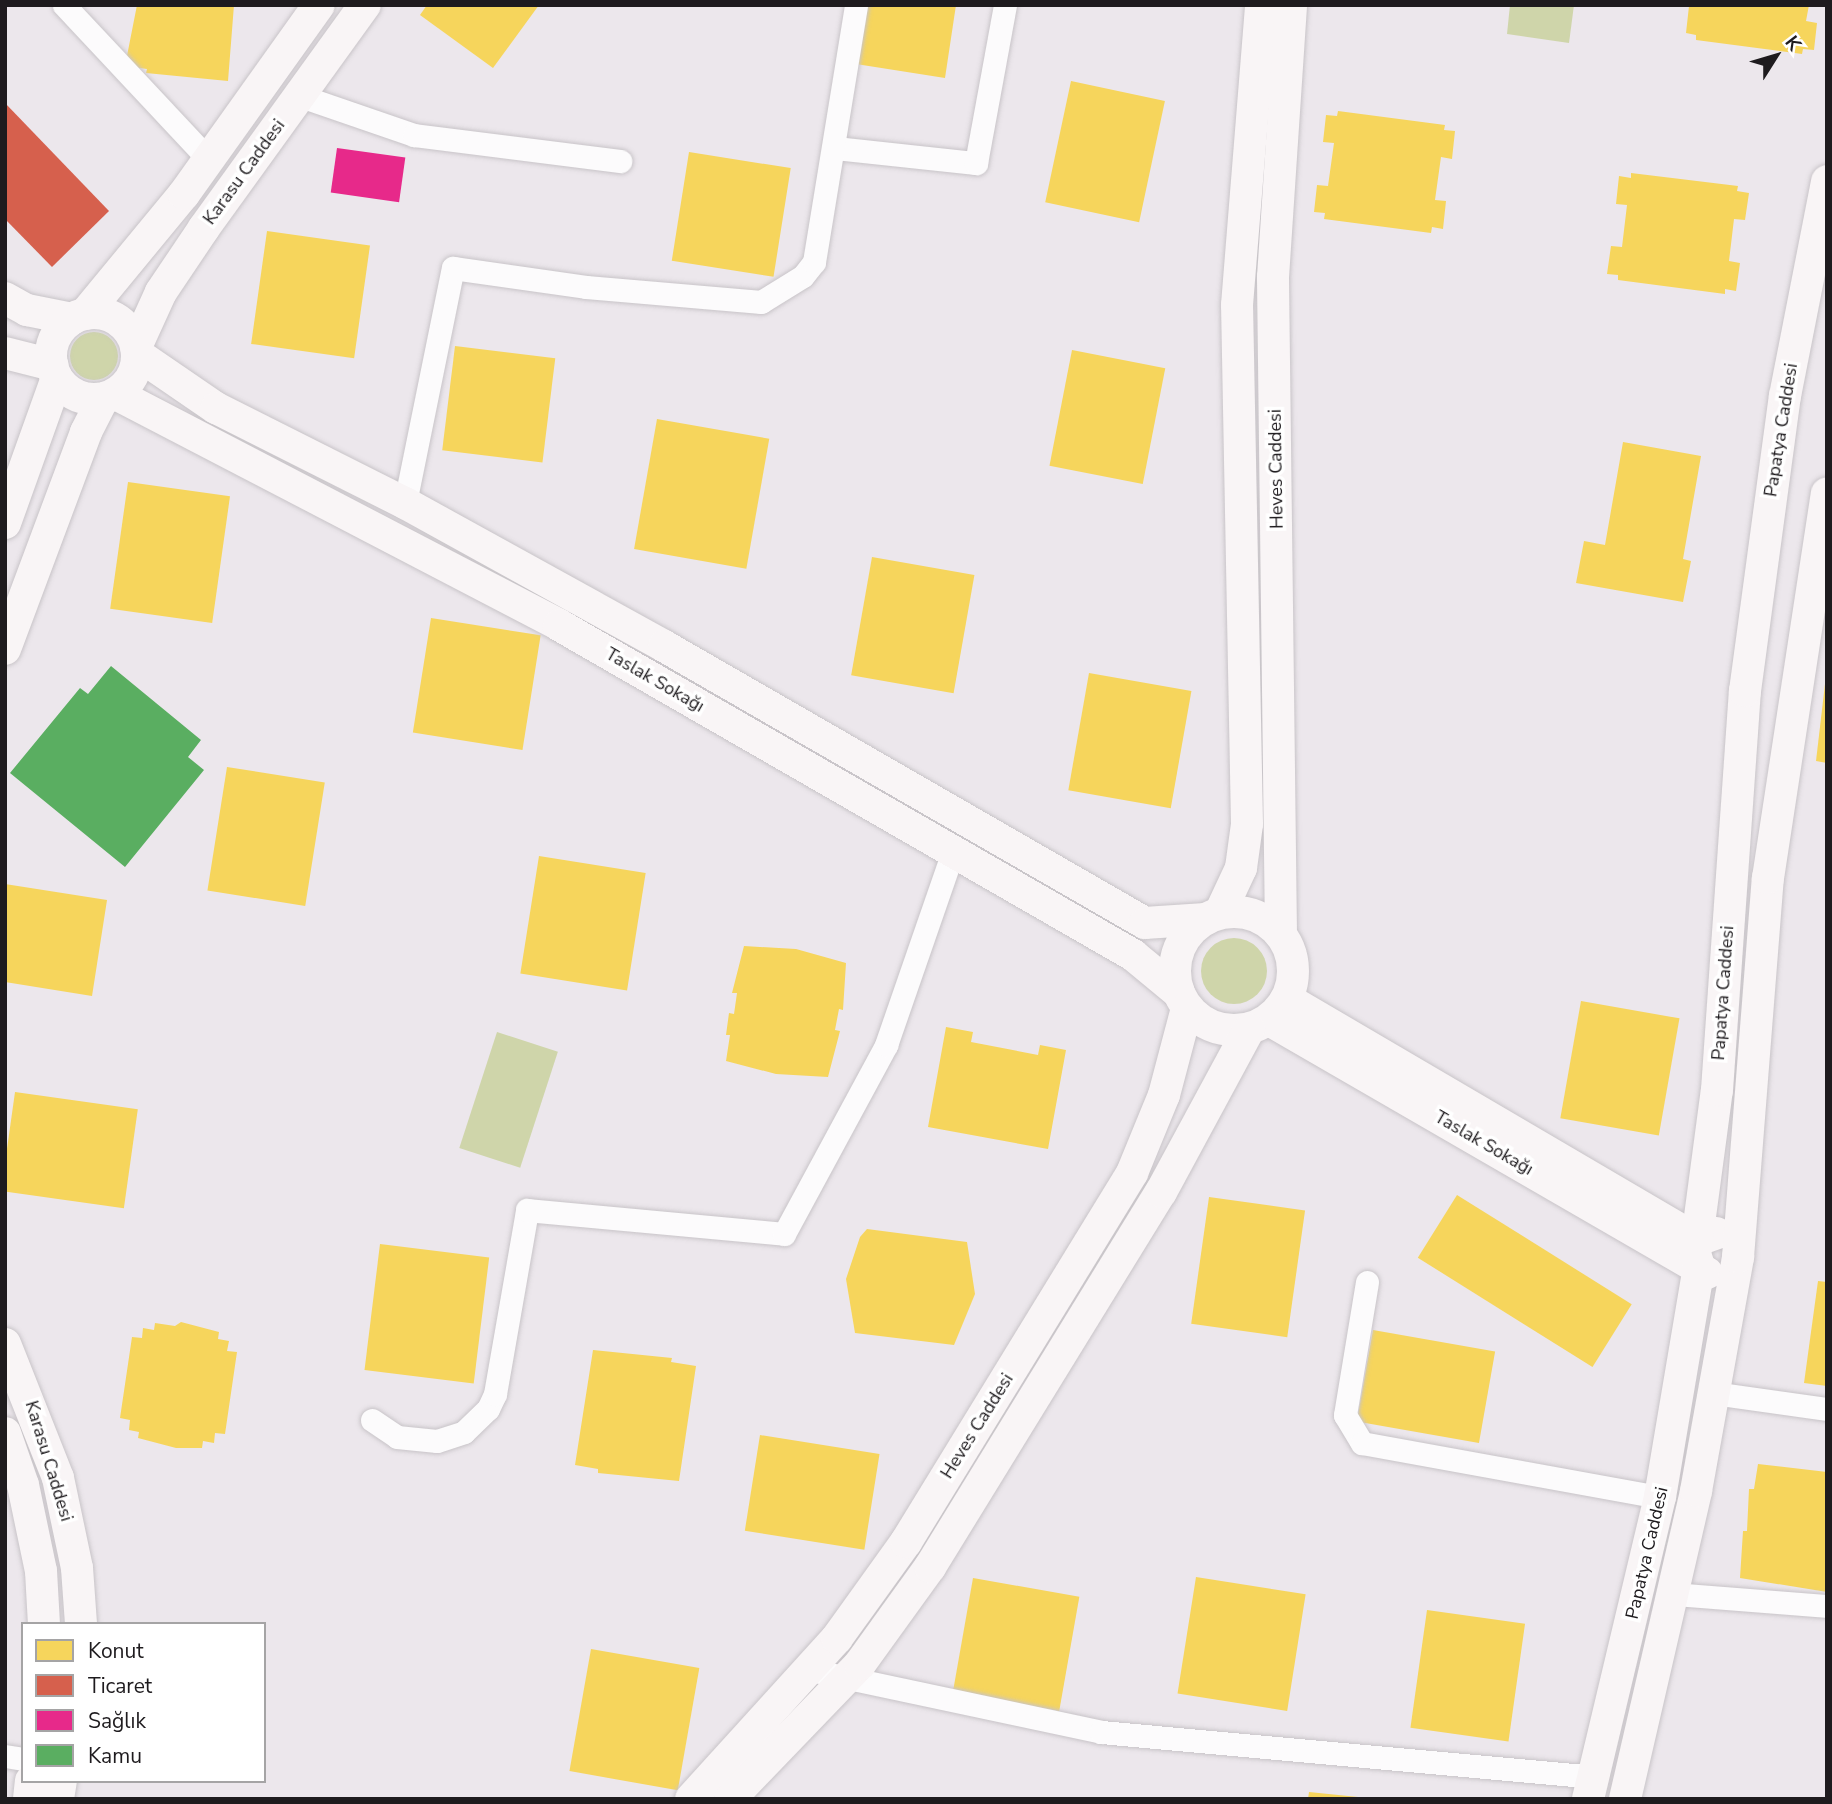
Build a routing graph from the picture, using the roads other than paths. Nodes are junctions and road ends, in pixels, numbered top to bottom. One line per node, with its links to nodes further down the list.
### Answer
1 (64, 5): 10 (street)
2 (319, 5): 10 (street, Karasu Caddesi)
3 (365, 5): 8 (street, Karasu Caddesi)
4 (856, 5): 9 (street)
5 (1005, 5): 9 (street)
6 (1261, 5): 25 (street, Heves Caddesi)
7 (1290, 5): 26 (street, Heves Caddesi)
8 (298, 96): 11 (street); 15 (street, Karasu Caddesi)
9 (835, 148): 20 (street)
10 (209, 160): 14 (street, Karasu Caddesi)
11 (620, 161)
12 (1827, 181): 29 (street, Papatya Caddesi)
13 (5, 298): 14 (street)
14 (79, 317): 15 (street); 17 (street)
15 (136, 351): 18 (street); 20 (street, Taslak Sokağı)
16 (5, 353): 17 (street)
17 (55, 371): 18 (street); 21 (street)
18 (109, 396): 23 (street); 24 (street, Taslak Sokağı)
19 (1827, 494): 22 (street, Papatya Caddesi)
20 (405, 503): 25 (street, Taslak Sokağı)
21 (5, 523)
22 (1817, 603): 30 (street, Papatya Caddesi)
23 (5, 649)
24 (953, 852): 27 (street, Taslak Sokağı); 35 (street)
25 (1212, 916): 26 (street); 27 (street)
26 (1281, 934): 28 (street)
27 (1183, 1001): 28 (street); 42 (street, Heves Caddesi)
28 (1269, 1016): 29 (street, Taslak Sokağı); 43 (street, Heves Caddesi)
29 (1698, 1253): 30 (street); 37 (street, Papatya Caddesi)
30 (1737, 1260): 33 (street, Papatya Caddesi)
31 (1367, 1282): 37 (street)
32 (5, 1344): 41 (street, Karasu Caddesi)
33 (1713, 1393): 34 (street); 38 (street, Papatya Caddesi)
34 (1827, 1409)
35 (372, 1420)
36 (5, 1433): 40 (street, Karasu Caddesi)
37 (1660, 1497): 44 (street, Papatya Caddesi)
38 (1674, 1594): 39 (street); 47 (street, Papatya Caddesi)
39 (1827, 1606)
40 (44, 1622)
41 (82, 1622)
42 (810, 1670): 43 (street); 45 (street, Heves Caddesi)
43 (846, 1678): 44 (street); 46 (street, Heves Caddesi)
44 (1590, 1788)
45 (691, 1799)
46 (730, 1799)
47 (1625, 1799)

